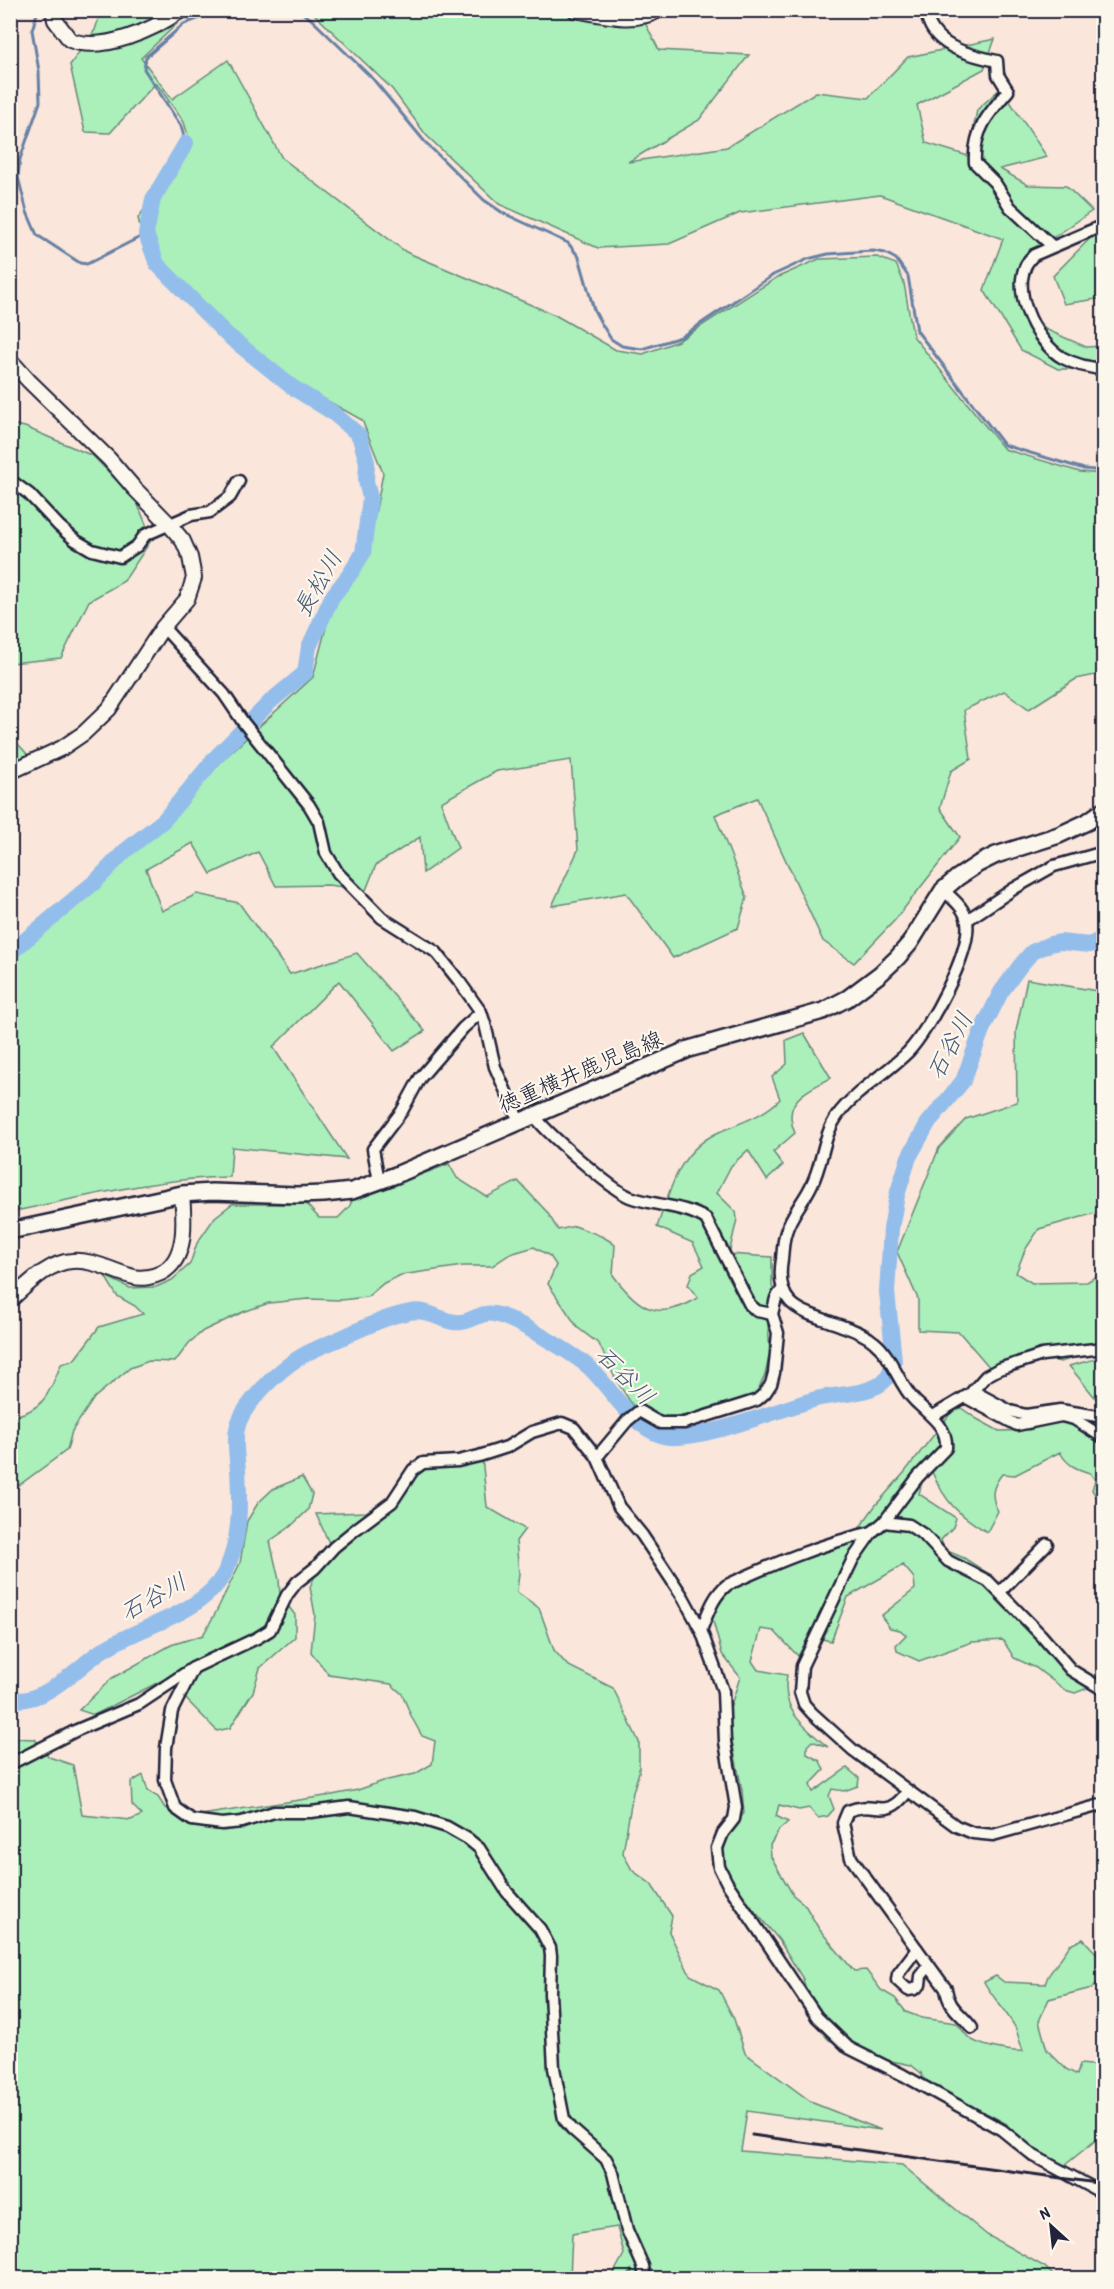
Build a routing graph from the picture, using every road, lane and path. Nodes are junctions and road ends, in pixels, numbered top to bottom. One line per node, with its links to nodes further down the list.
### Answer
1 (53, 10): 2 (street)
2 (181, 10)
3 (575, 10): 4 (street)
4 (659, 10)
5 (926, 10): 7 (street)
6 (1104, 225): 7 (street)
7 (1052, 246): 9 (street)
8 (10, 360): 12 (street)
9 (1104, 369)
10 (10, 480): 12 (street)
11 (239, 481): 12 (street)
12 (170, 524): 13 (street)
13 (163, 627): 14 (street); 19 (street)
14 (10, 772)
15 (1104, 810): 17 (main road, 徳重横井鹿児島線)
16 (1104, 852): 18 (street)
17 (943, 890): 18 (street); 20 (main road, 徳重横井鹿児島線)
18 (967, 920): 25 (street)
19 (481, 1012): 21 (street); 22 (street)
20 (534, 1115): 21 (main road, 徳重横井鹿児島線); 27 (street)
21 (519, 1121): 22 (main road, 徳重横井鹿児島線)
22 (379, 1181): 23 (main road, 徳重横井鹿児島線)
23 (183, 1194): 24 (main road, 徳重横井鹿児島線); 26 (street)
24 (10, 1232)
25 (781, 1291): 27 (street); 30 (street)
26 (10, 1300)
27 (772, 1314): 33 (street)
28 (1104, 1348): 29 (street)
29 (969, 1394): 30 (street); 31 (street); 32 (street)
30 (933, 1416): 34 (street)
31 (1104, 1417)
32 (1104, 1438)
33 (597, 1457): 38 (street); 39 (street)
34 (884, 1522): 35 (street); 37 (street)
35 (872, 1532): 38 (street); 42 (street)
36 (1047, 1544): 37 (street)
37 (1000, 1593): 40 (street)
38 (701, 1630): 47 (street)
39 (193, 1668): 41 (street); 48 (street)
40 (1104, 1690)
41 (10, 1764)
42 (908, 1791): 43 (street); 44 (street)
43 (1104, 1804)
44 (917, 1949): 45 (street); 45 (street)
45 (929, 1966): 46 (street)
46 (972, 2028)
47 (1104, 2194)
48 (645, 2278)

